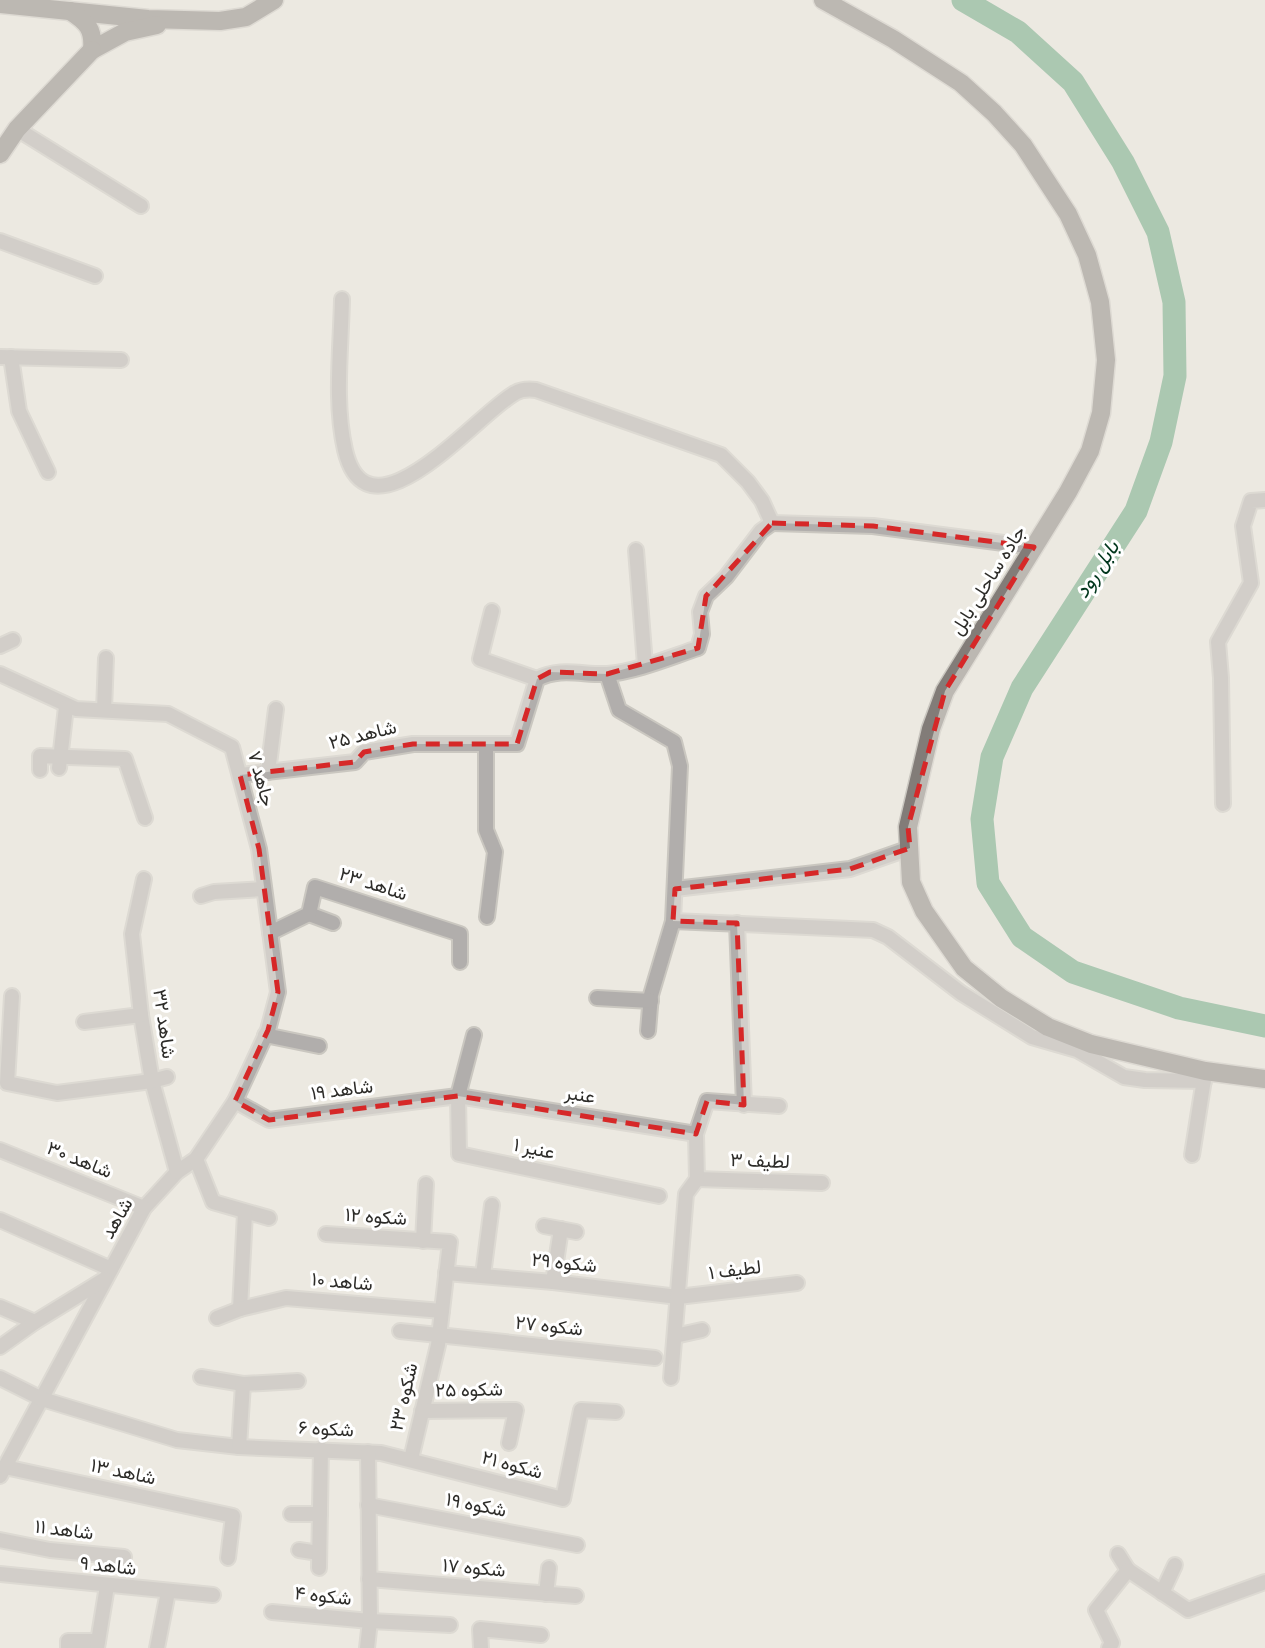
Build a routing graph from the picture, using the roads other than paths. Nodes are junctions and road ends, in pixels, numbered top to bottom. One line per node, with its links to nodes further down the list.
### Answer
1 (274, 0): 5 (main road)
2 (823, 0): 18 (main road, جاده ساحلی بابل)
3 (0, 4): 4 (main road)
4 (70, 11): 5 (main road); 6 (main road)
5 (186, 20): 6 (main road)
6 (92, 50): 7 (main road)
7 (17, 130): 8 (main road); 9 (street)
8 (0, 154)
9 (141, 206)
10 (0, 242): 11 (street)
11 (95, 276)
12 (342, 299): 17 (street)
13 (5, 357): 14 (street); 15 (street)
14 (121, 360)
15 (48, 472)
16 (1265, 500): 34 (street)
17 (772, 523): 18 (street); 22 (street)
18 (1034, 547): 36 (main road, جاده ساحلی بابل)
19 (636, 550): 22 (street)
20 (492, 611): 25 (street)
21 (106, 658): 28 (street)
22 (645, 665): 24 (street)
23 (0, 674): 26 (street, جاهد ۷)
24 (607, 674): 25 (street); 39 (street)
25 (537, 679): 29 (street, شاهد ۲۵)
26 (66, 707): 28 (street, جاهد ۷); 30 (street)
27 (276, 709): 32 (street)
28 (104, 710): 33 (street, جاهد ۷)
29 (485, 746): 32 (street, شاهد ۲۵); 42 (street)
30 (60, 763): 31 (street); 35 (street)
31 (40, 770)
32 (268, 772): 33 (street, شاهد ۲۵)
33 (240, 775): 38 (street, جاهد ۷)
34 (1223, 804)
35 (145, 818)
36 (910, 848): 39 (street); 58 (main road, جاده ساحلی بابل)
37 (144, 879): 52 (street, شاهد ۳۲)
38 (264, 889): 40 (street); 46 (street, جاهد ۷)
39 (675, 889): 43 (street)
40 (201, 896)
41 (309, 914): 44 (street); 46 (street); 47 (street, شاهد ۲۳)
42 (487, 917)
43 (673, 921): 45 (street); 51 (street)
44 (333, 923)
45 (737, 923): 58 (street); 64 (street)
46 (270, 933): 48 (street, جاهد ۷)
47 (460, 962)
48 (278, 992): 55 (street, شاهد)
49 (12, 996): 61 (street)
50 (597, 998): 51 (street)
51 (651, 1001): 54 (street)
52 (141, 1015): 53 (street); 61 (street, شاهد ۳۲)
53 (84, 1022)
54 (648, 1031)
55 (265, 1035): 57 (street); 63 (street, شاهد)
56 (474, 1035): 62 (street)
57 (319, 1046)
58 (1205, 1076): 60 (main road, جاده ساحلی بابل); 68 (street)
59 (167, 1077): 61 (street)
60 (1265, 1079)
61 (152, 1082): 70 (street, شاهد ۳۲)
62 (458, 1096): 63 (street, شاهد ۱۹); 66 (street, عنبر); 74 (street, عنیر ۱)
63 (235, 1101): 69 (street, شاهد)
64 (744, 1105): 65 (street); 66 (street)
65 (779, 1106)
66 (696, 1134): 71 (street)
67 (0, 1150): 76 (street, شاهد ۳۰)
68 (1192, 1155)
69 (196, 1159): 70 (street, شاهد); 77 (street)
70 (177, 1172): 76 (street, شاهد)
71 (696, 1180): 72 (street, لطیف ۳); 88 (street)
72 (822, 1183)
73 (426, 1184): 82 (street)
74 (659, 1196)
75 (492, 1205): 85 (street)
76 (144, 1208): 84 (street, شاهد)
77 (245, 1213): 78 (street); 90 (street)
78 (269, 1218)
79 (0, 1220): 84 (street)
80 (544, 1226): 86 (street)
81 (326, 1234): 82 (street, شکوه ۱۲)
82 (424, 1241): 83 (street, شکوه ۱۲)
83 (446, 1273): 85 (street, شکوه ۲۹); 91 (street, شکوه ۲۳)
84 (109, 1274): 93 (street); 105 (street, شاهد)
85 (483, 1275): 86 (street, شکوه ۲۹)
86 (553, 1282): 88 (street, شکوه ۲۹)
87 (797, 1283): 88 (street, لطیف ۱)
88 (678, 1297): 96 (street)
89 (0, 1307): 93 (street)
90 (240, 1310): 91 (street, شاهد ۱۰); 92 (street, شاهد ۱۰)
91 (442, 1311): 97 (street, شکوه ۲۳)
92 (217, 1318)
93 (35, 1322): 98 (street)
94 (702, 1330): 96 (street)
95 (400, 1331): 97 (street, شکوه ۲۷)
96 (675, 1336): 102 (street)
97 (438, 1340): 99 (street, شکوه ۲۷); 106 (street, شکوه ۲۳)
98 (0, 1347)
99 (655, 1358)
100 (201, 1377): 104 (street)
101 (0, 1378): 105 (street, شکوه ۶)
102 (671, 1378)
103 (298, 1381): 104 (street)
104 (243, 1384): 109 (street)
105 (42, 1399): 109 (street, شکوه ۶); 113 (street, شاهد)
106 (422, 1411): 108 (street, شکوه ۲۵); 112 (street, شکوه ۲۳)
107 (616, 1412): 112 (street, شکوه ۲۱)
108 (509, 1443)
109 (239, 1447): 110 (street, شکوه ۶)
110 (321, 1449): 111 (street, شکوه ۶); 116 (street)
111 (368, 1452): 112 (street, شکوه ۶); 114 (street)
112 (411, 1459)
113 (4, 1464): 123 (street, شاهد ۱۳)
114 (368, 1505): 118 (street, شکوه ۱۹); 129 (street)
115 (290, 1514): 116 (street)
116 (320, 1514): 120 (street)
117 (0, 1540): 122 (street, شاهد ۱۱)
118 (577, 1545)
119 (299, 1550): 120 (street)
120 (319, 1553): 125 (street)
121 (1118, 1554): 127 (street)
122 (124, 1557)
123 (228, 1558)
124 (1175, 1565): 133 (street)
125 (318, 1568)
126 (550, 1568): 134 (street)
127 (1128, 1570): 133 (street); 142 (street)
128 (0, 1574): 131 (street, شاهد ۹)
129 (369, 1579): 134 (street, شکوه ۱۷); 138 (street)
130 (1265, 1582): 133 (street)
131 (107, 1586): 132 (street, شاهد ۹); 141 (street)
132 (168, 1592): 135 (street, شاهد ۹); 144 (street)
133 (1162, 1593)
134 (546, 1594): 136 (street, شکوه ۱۷)
135 (213, 1595)
136 (576, 1596)
137 (272, 1612): 138 (street, شکوه ۴)
138 (370, 1621): 139 (street, شکوه ۴); 145 (street)
139 (450, 1625)
140 (541, 1634): 146 (street)
141 (98, 1644): 143 (street)
142 (1110, 1645)
143 (68, 1648)
144 (157, 1648)
145 (367, 1648)
146 (481, 1648)

